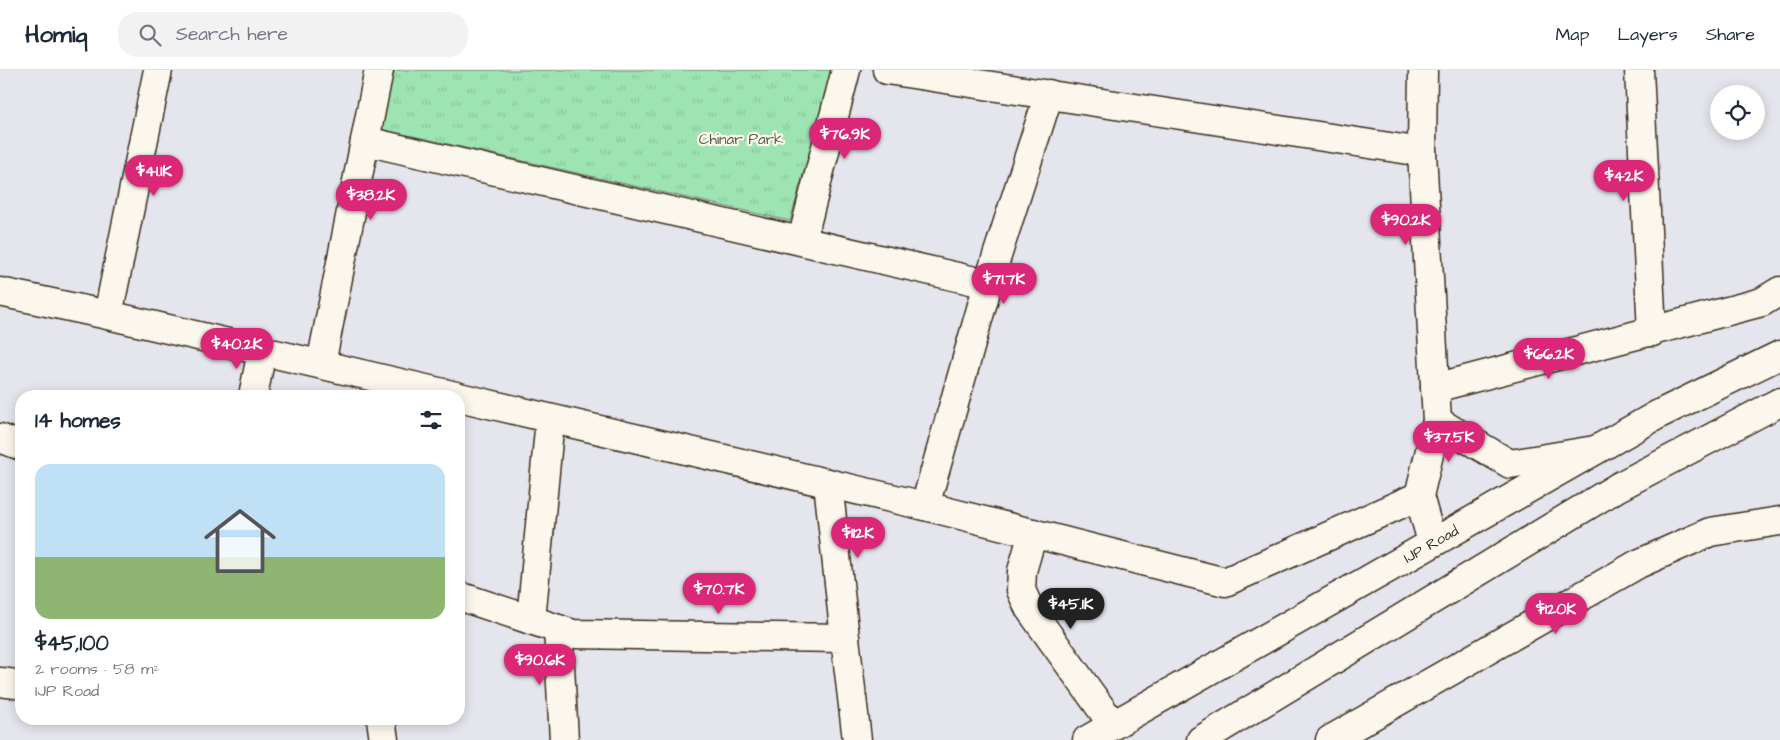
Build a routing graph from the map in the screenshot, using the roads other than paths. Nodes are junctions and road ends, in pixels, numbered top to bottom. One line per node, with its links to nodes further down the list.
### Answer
1 (158, 70): 14 (main road)
2 (379, 70): 8 (main road)
3 (846, 70): 10 (main road)
4 (887, 70): 7 (main road)
5 (1423, 70): 9 (main road)
6 (1639, 70): 15 (main road)
7 (1049, 94): 9 (main road); 11 (main road)
8 (365, 141): 10 (main road); 18 (main road)
9 (1422, 152): 19 (main road)
10 (802, 240): 11 (main road)
11 (988, 284): 31 (main road)
12 (1780, 291): 15 (main road)
13 (0, 292): 14 (main road)
14 (108, 315): 16 (main road)
15 (1652, 332): 19 (main road)
16 (262, 351): 18 (main road); 20 (main road)
17 (1780, 355): 28 (main road, IJP Road)
18 (321, 364): 21 (main road)
19 (1435, 388): 25 (main road)
20 (254, 390)
21 (429, 390)
22 (465, 399): 24 (main road)
23 (1780, 402): 45 (main road)
24 (550, 419): 29 (main road); 36 (main road)
25 (1436, 421): 28 (main road); 30 (main road)
26 (0, 438): 27 (main road)
27 (15, 444)
28 (1596, 450): 34 (main road, IJP Road)
29 (828, 484): 31 (main road); 38 (main road)
30 (1420, 496): 33 (main road); 34 (main road)
31 (925, 506): 33 (main road)
32 (1780, 521): 46 (main road)
33 (1033, 533): 40 (main road)
34 (1432, 542): 40 (main road, IJP Road)
35 (465, 598): 36 (main road)
36 (531, 620): 37 (main road)
37 (558, 629): 38 (main road); 42 (main road)
38 (844, 638): 43 (main road)
39 (382, 725): 41 (main road)
40 (1113, 725): 44 (main road, IJP Road)
41 (384, 740)
42 (564, 740)
43 (857, 740)
44 (1087, 740)
45 (1202, 740)
46 (1330, 740)

